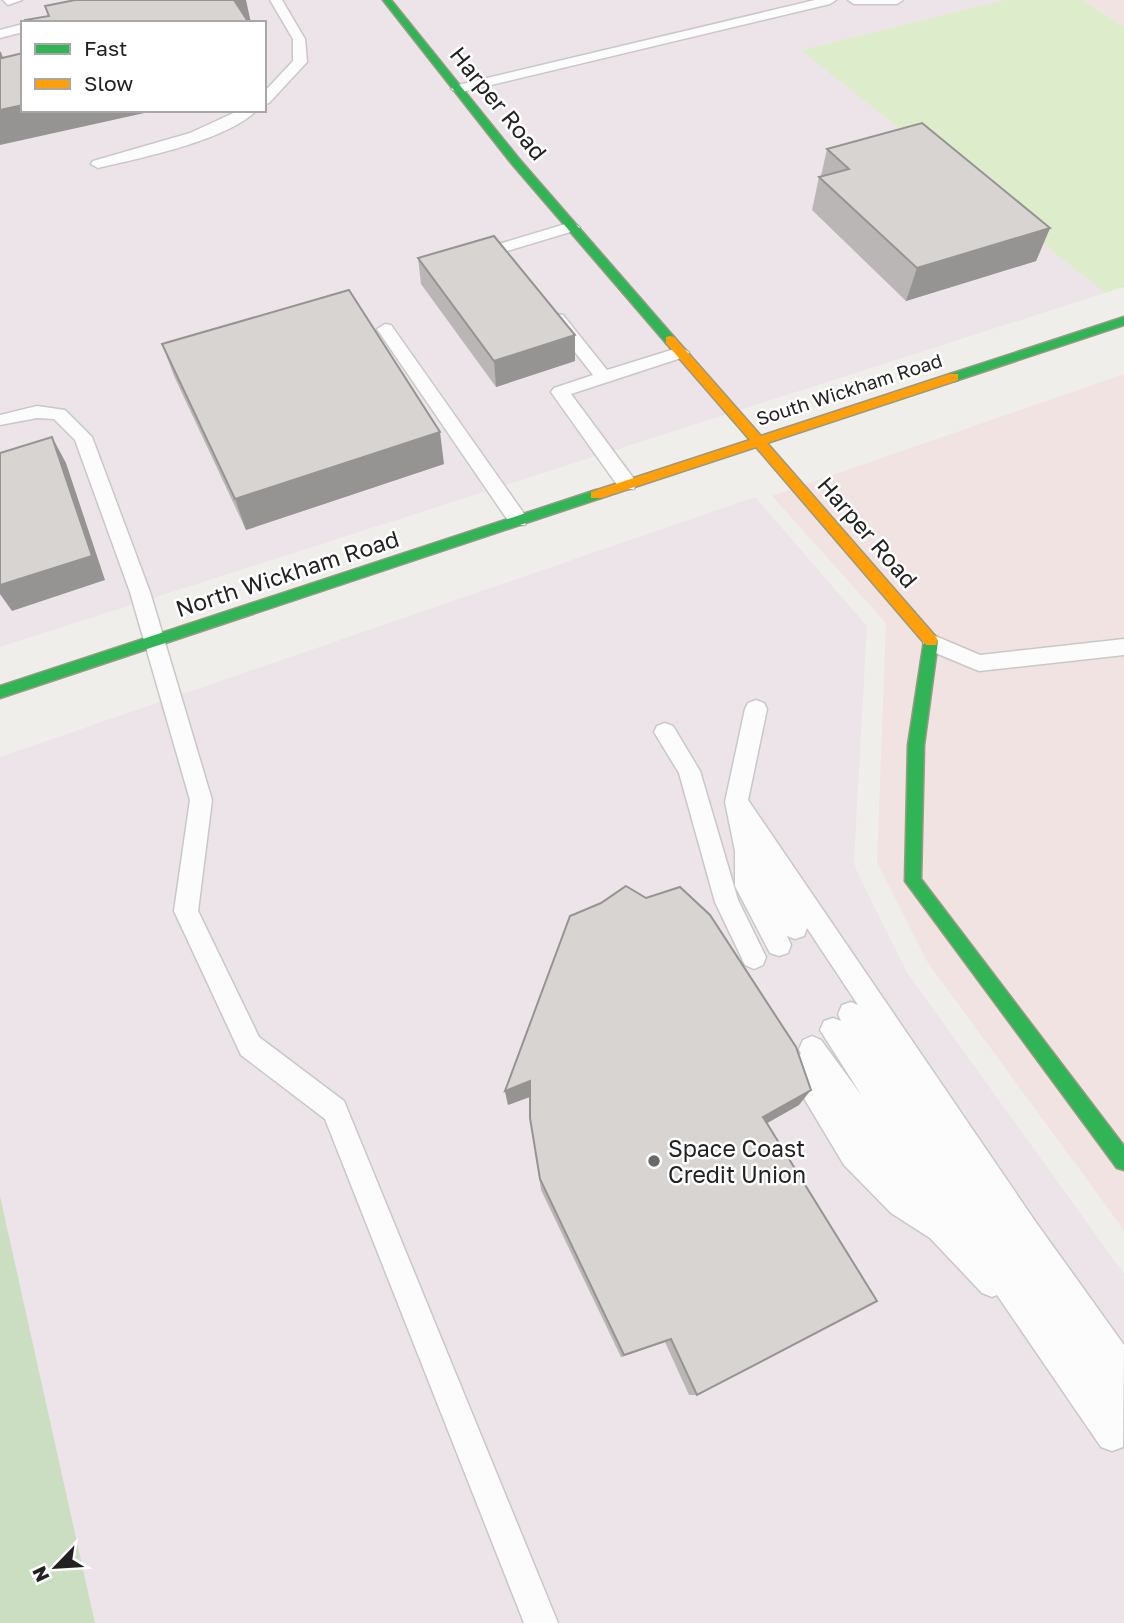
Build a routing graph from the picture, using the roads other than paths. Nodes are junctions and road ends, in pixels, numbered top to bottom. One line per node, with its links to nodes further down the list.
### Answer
1 (276, 0): 9 (lane)
2 (387, 0): 8 (street, Harper Road)
3 (830, 0): 8 (lane)
4 (854, 0): 5 (lane)
5 (897, 0)
6 (21, 29): 7 (lane)
7 (0, 34)
8 (458, 89): 12 (street, Harper Road)
9 (266, 98)
10 (247, 112): 11 (lane)
11 (98, 164)
12 (572, 227): 13 (lane); 17 (street, Harper Road)
13 (463, 259)
14 (542, 301): 18 (lane)
15 (1124, 321): 20 (street, South Wickham Road)
16 (385, 330): 23 (lane)
17 (681, 352): 18 (lane); 20 (street, Harper Road)
18 (604, 378): 21 (lane)
19 (3, 420): 24 (lane)
20 (758, 440): 21 (street, South Wickham Road); 25 (street, Harper Road)
21 (627, 484): 22 (street, South Wickham Road)
22 (588, 497): 23 (street, North Wickham Road)
23 (518, 520): 24 (street, North Wickham Road)
24 (155, 640): 27 (street, North Wickham Road); 39 (lane)
25 (933, 643): 26 (lane); 35 (street)
26 (1124, 647)
27 (0, 692)
28 (756, 709): 30 (lane)
29 (665, 732): 32 (lane)
30 (736, 802): 31 (lane); 37 (lane)
31 (787, 936)
32 (746, 956)
33 (842, 1022): 36 (lane); 38 (lane)
34 (806, 1058): 36 (lane)
35 (1124, 1161)
36 (1040, 1333): 38 (lane)
37 (1124, 1370)
38 (1118, 1424)
39 (541, 1623)

